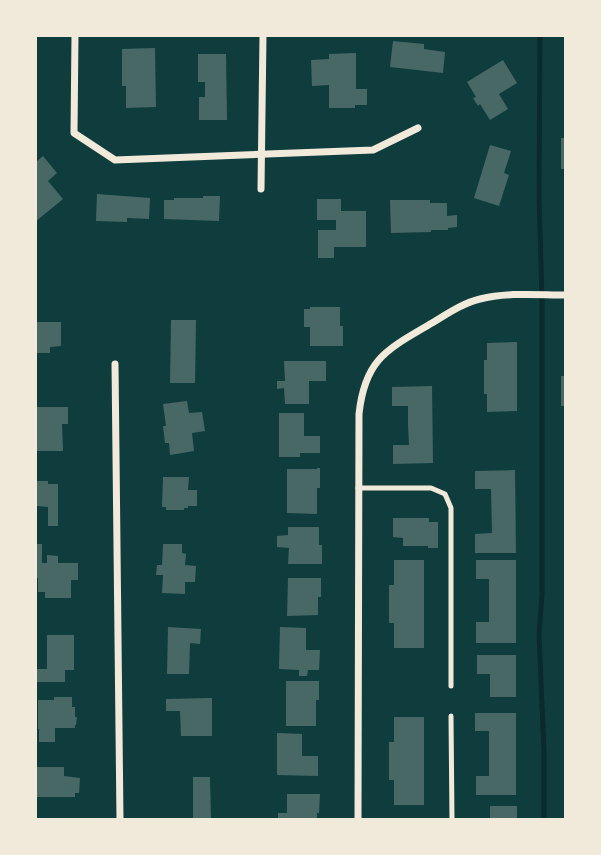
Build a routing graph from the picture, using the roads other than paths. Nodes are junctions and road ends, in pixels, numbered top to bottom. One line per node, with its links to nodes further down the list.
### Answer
1 (75, 35): 4 (street)
2 (263, 35): 4 (street)
3 (418, 128): 4 (street)
4 (262, 154): 5 (street)
5 (261, 189)
6 (566, 295): 8 (street)
7 (115, 364): 11 (street)
8 (358, 488): 9 (lane); 12 (street)
9 (451, 686)
10 (451, 716): 13 (lane)
11 (120, 820)
12 (358, 820)
13 (452, 820)

